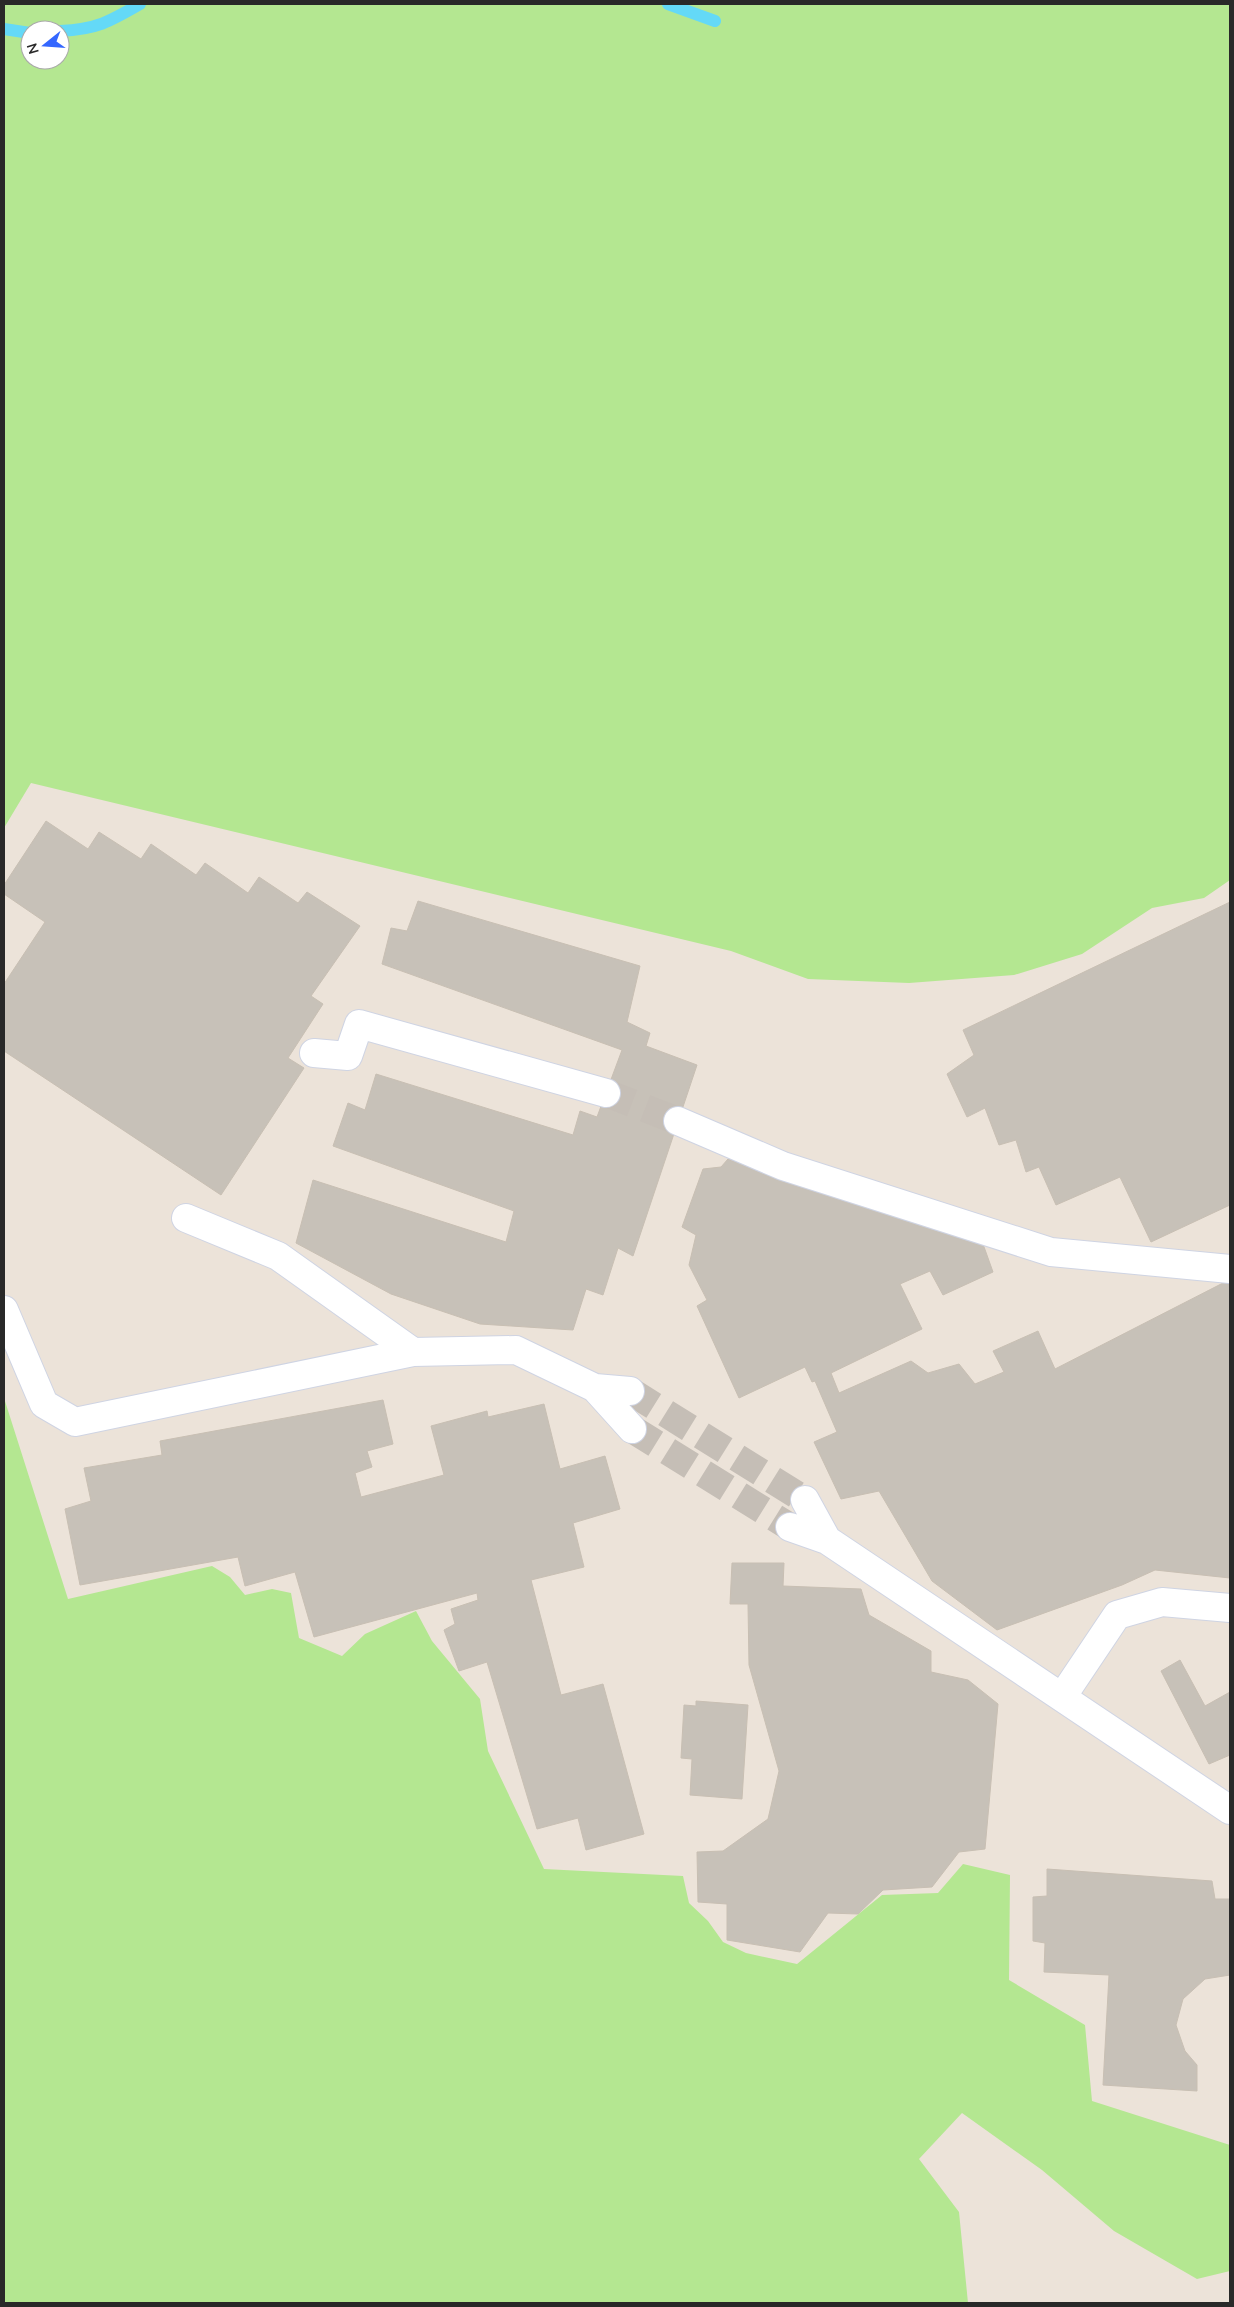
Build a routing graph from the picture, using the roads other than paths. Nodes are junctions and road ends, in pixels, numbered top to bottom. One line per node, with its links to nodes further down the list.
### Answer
1 (314, 1053): 2 (lane)
2 (606, 1094)
3 (678, 1121): 5 (lane)
4 (186, 1218): 7 (lane)
5 (1230, 1269)
6 (4, 1310): 7 (lane)
7 (414, 1352): 8 (lane)
8 (596, 1388): 9 (lane); 10 (lane)
9 (630, 1391)
10 (632, 1429)
11 (804, 1500): 13 (lane)
12 (790, 1527): 13 (lane)
13 (827, 1540): 15 (lane)
14 (1230, 1608): 15 (lane)
15 (1062, 1697): 16 (lane)
16 (1230, 1810)

